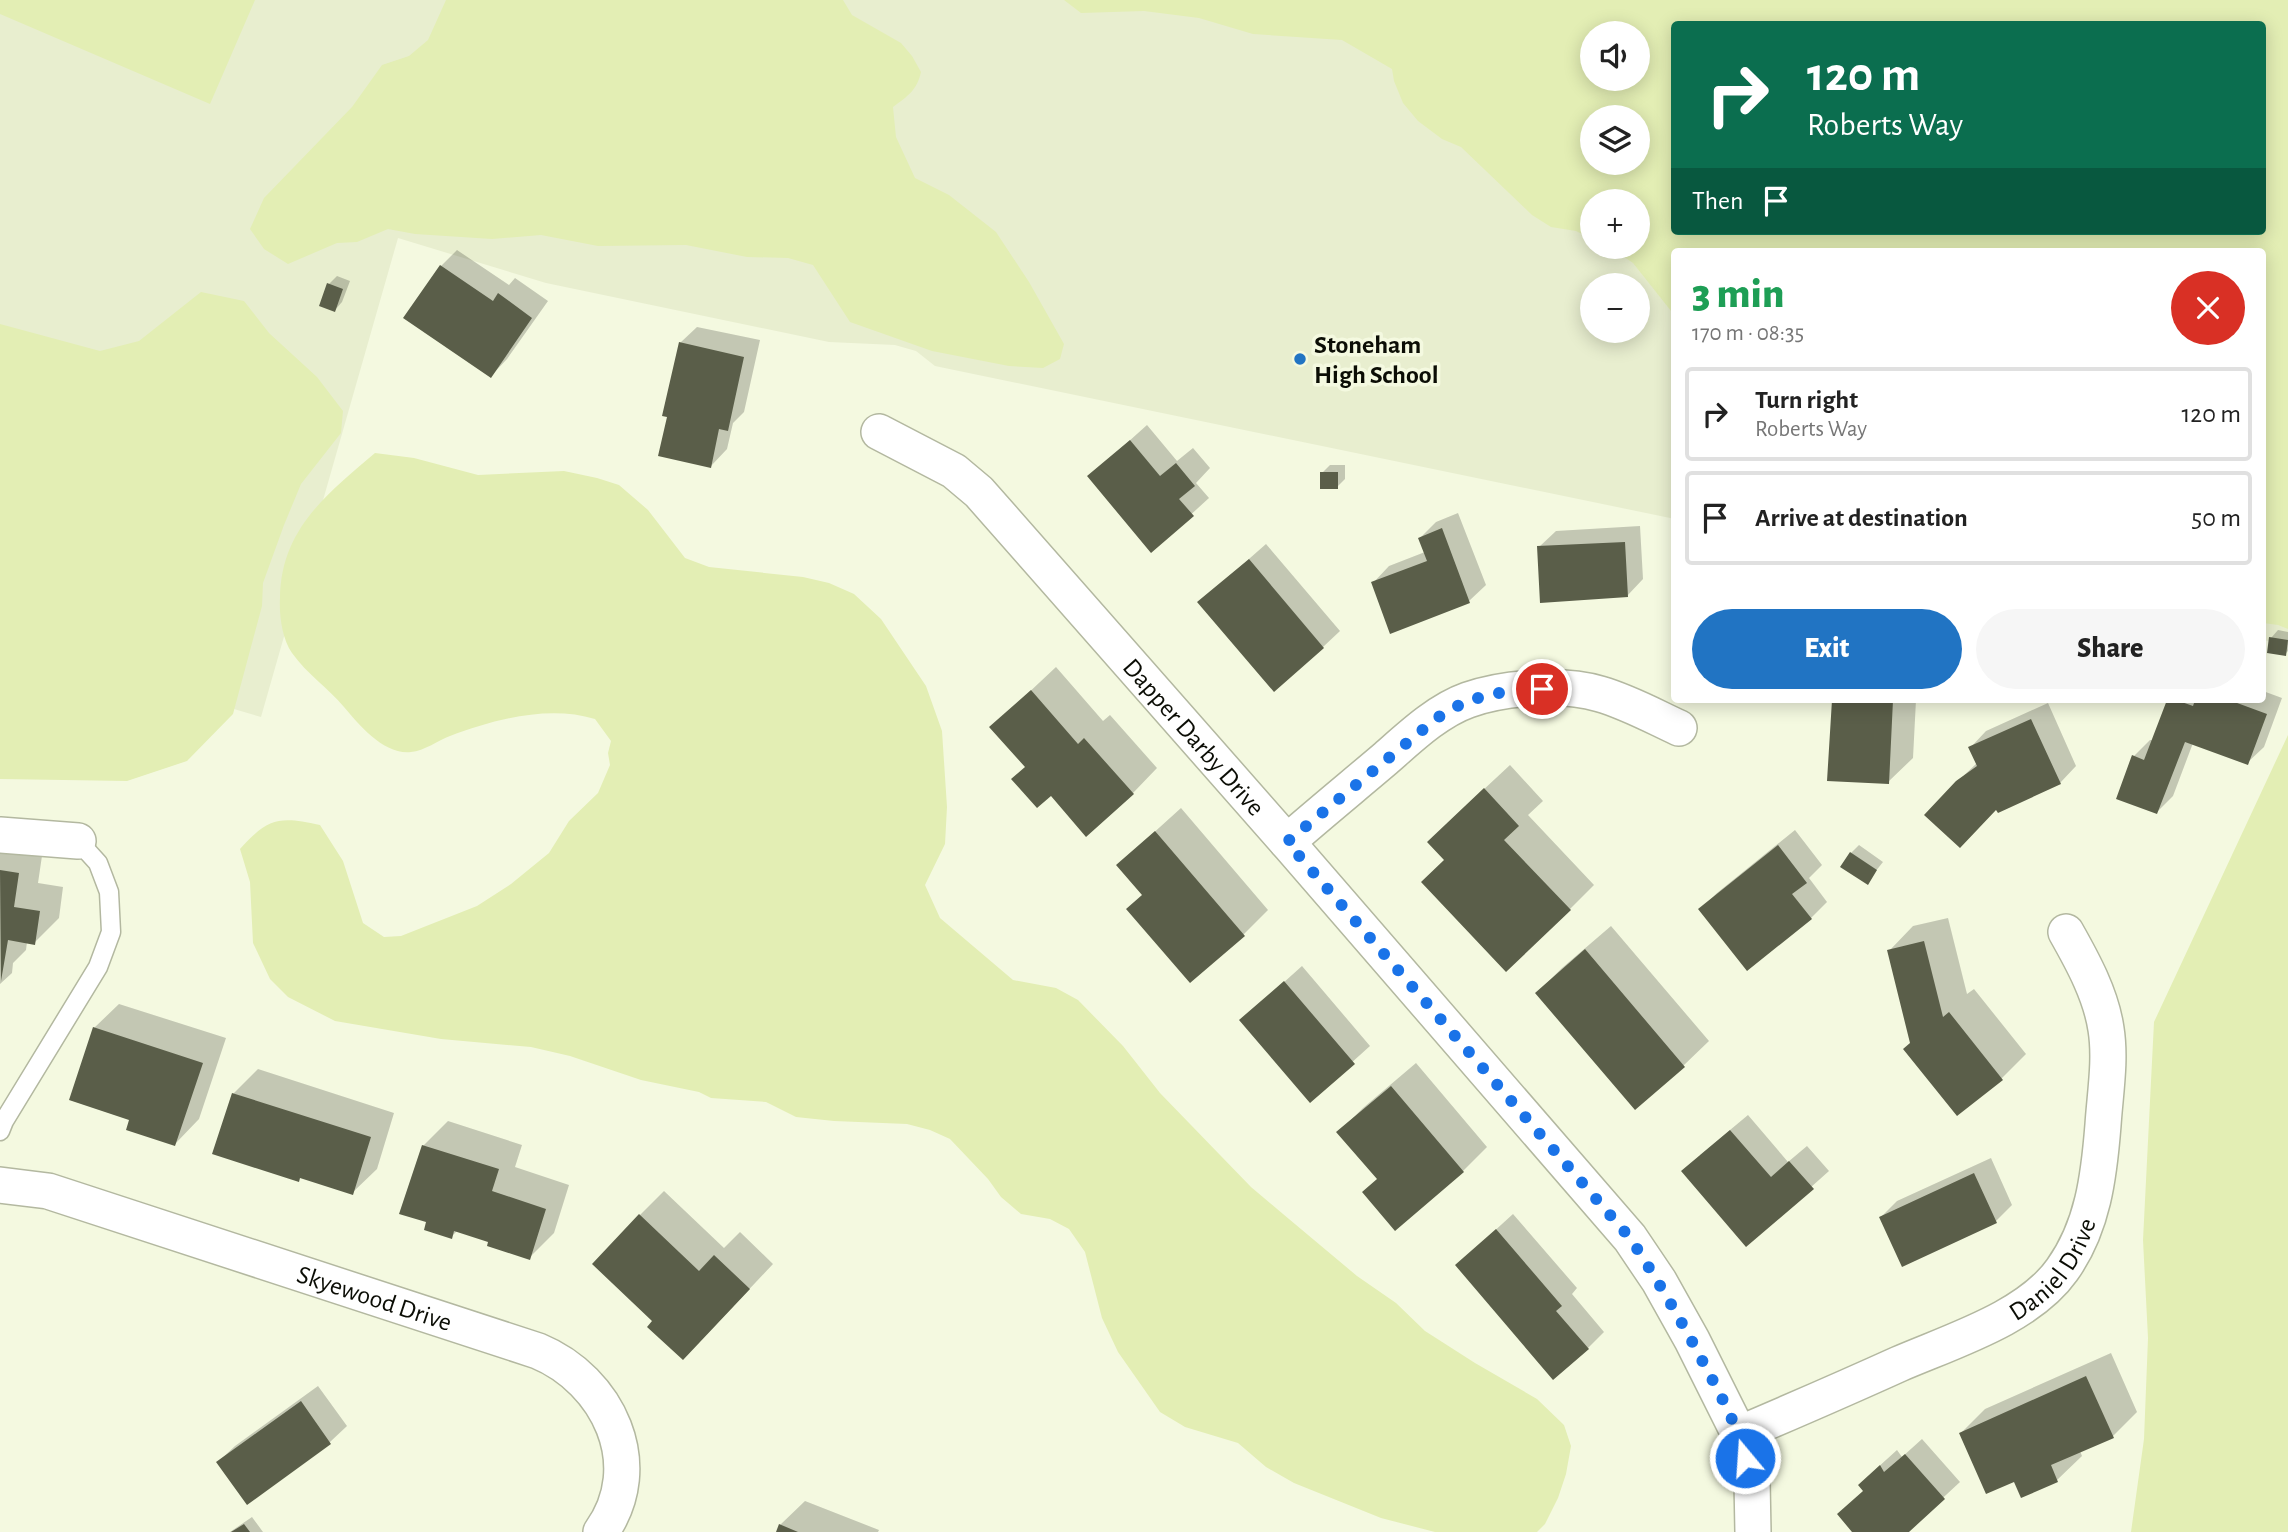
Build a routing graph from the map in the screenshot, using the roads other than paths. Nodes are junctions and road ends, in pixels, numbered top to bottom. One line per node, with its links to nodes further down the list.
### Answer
1 (879, 432): 5 (street, Dapper Darby Drive)
2 (1679, 728): 5 (street)
3 (0, 835): 4 (street)
4 (78, 841): 7 (lane)
5 (1287, 842): 9 (street, Dapper Darby Drive)
6 (2066, 932): 9 (street, Daniel Drive)
7 (0, 1131)
8 (0, 1185): 10 (street, Skyewood Drive)
9 (1739, 1434): 11 (street, Dapper Darby Drive)
10 (601, 1532)
11 (1753, 1532)

